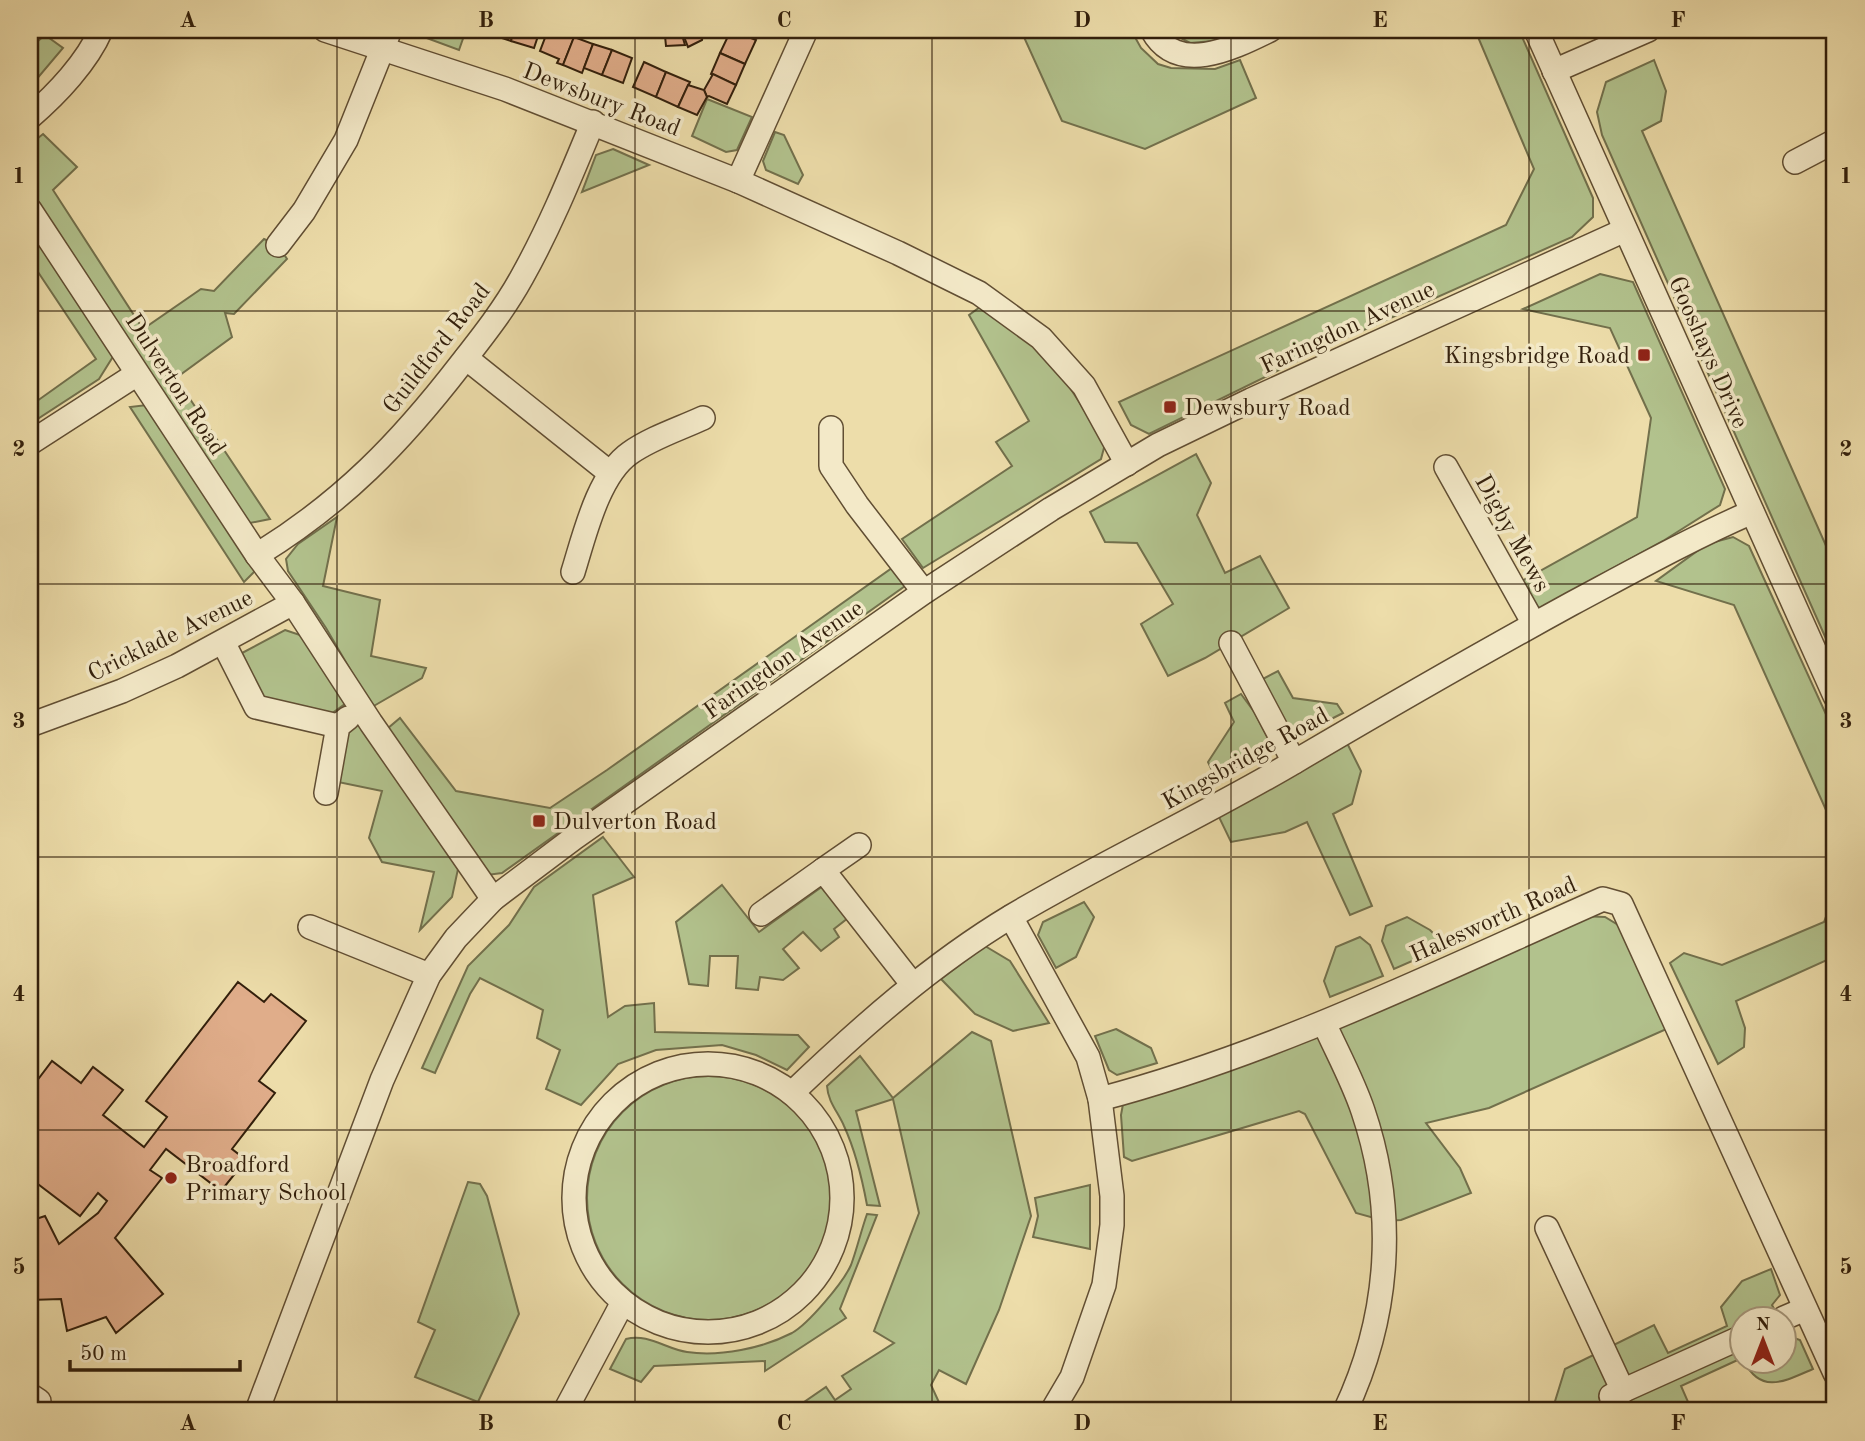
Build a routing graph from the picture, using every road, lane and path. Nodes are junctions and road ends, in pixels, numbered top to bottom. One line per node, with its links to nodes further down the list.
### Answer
1 (101, 30): 10 (street)
2 (325, 30): 8 (street, Dewsbury Road)
3 (806, 30): 14 (street)
4 (1152, 30): 5 (street)
5 (1270, 30)
6 (1536, 30): 9 (street, Gooshays Drive)
7 (1648, 30): 9 (street)
8 (387, 39): 11 (street, Dewsbury Road); 17 (street)
9 (1554, 71): 16 (street, Gooshays Drive)
10 (30, 117)
11 (593, 122): 14 (street, Dewsbury Road); 18 (street, Guildford Road)
12 (1835, 141): 13 (street)
13 (1795, 162)
14 (738, 181): 23 (street, Dewsbury Road)
15 (30, 210): 19 (street, Dulverton Road)
16 (1626, 230): 23 (street, Faringdon Avenue); 26 (street, Gooshays Drive)
17 (278, 245)
18 (466, 358): 25 (street); 27 (street, Guildford Road)
19 (137, 374): 22 (street); 27 (street, Dulverton Road)
20 (703, 418): 25 (street)
21 (831, 428): 29 (street)
22 (30, 443)
23 (1127, 464): 29 (street, Faringdon Avenue)
24 (1446, 467): 31 (street, Digby Mews)
25 (610, 473): 28 (street)
26 (1752, 512): 31 (street, Kingsbridge Road); 34 (street, Gooshays Drive)
27 (257, 555): 30 (street, Dulverton Road)
28 (573, 572)
29 (923, 592): 42 (street, Faringdon Avenue)
30 (293, 603): 32 (street, Cricklade Avenue); 35 (street, Dulverton Road)
31 (1534, 624): 38 (street, Kingsbridge Road)
32 (223, 642): 36 (street, Cricklade Avenue); 37 (street)
33 (1231, 643): 38 (street)
34 (1835, 696)
35 (361, 709): 37 (street); 42 (street, Dulverton Road)
36 (30, 725)
37 (338, 726): 39 (street)
38 (1294, 762): 44 (street, Kingsbridge Road)
39 (326, 793)
40 (859, 845): 41 (street)
41 (823, 870): 43 (street); 47 (street)
42 (493, 899): 46 (street, Faringdon Avenue)
43 (761, 914)
44 (1011, 916): 47 (street, Kingsbridge Road); 50 (street)
45 (310, 927): 46 (street)
46 (429, 975): 59 (street, Faringdon Avenue)
47 (914, 985): 49 (street, Kingsbridge Road)
48 (1324, 1023): 50 (street, Halesworth Road); 53 (street, Halesworth Road); 62 (street)
49 (792, 1093): 52 (street); 52 (street)
50 (1100, 1099): 61 (street)
51 (1547, 1228): 55 (street)
52 (623, 1302): 60 (street)
53 (1790, 1304)
54 (1798, 1320): 56 (street, Halesworth Road)
55 (1728, 1343)
56 (1835, 1373)
57 (30, 1395): 58 (street)
58 (35, 1411)
59 (257, 1411)
60 (565, 1411)
61 (1052, 1411)
62 (1345, 1411)

